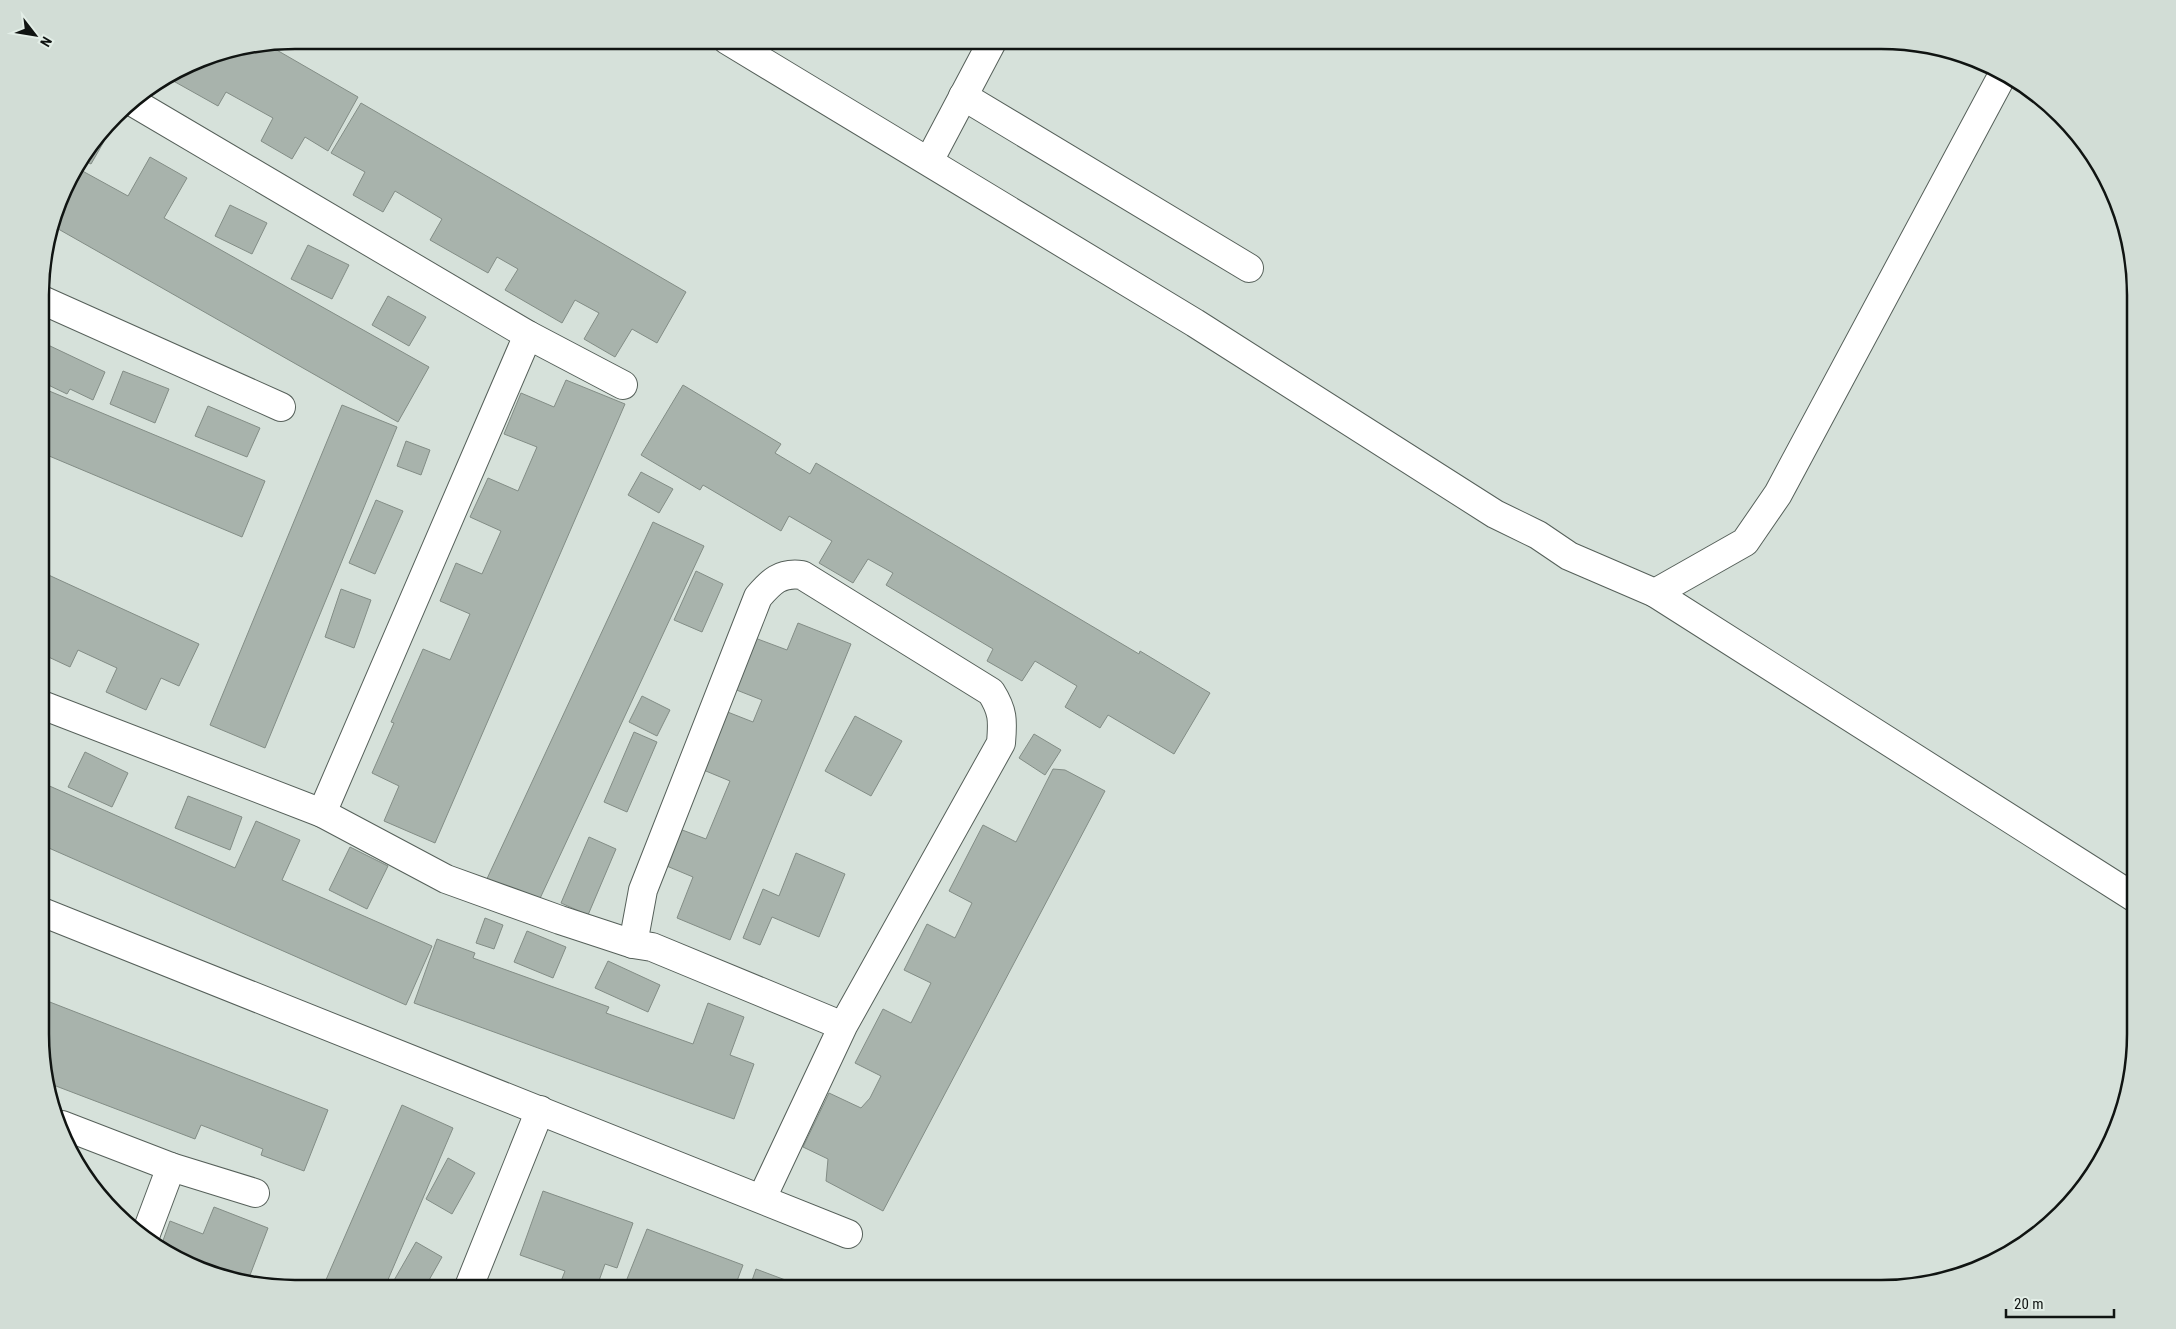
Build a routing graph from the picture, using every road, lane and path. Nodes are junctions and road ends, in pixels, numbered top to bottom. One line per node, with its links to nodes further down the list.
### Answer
1 (742, 49): 6 (street)
2 (988, 49): 4 (street)
3 (1999, 79): 12 (street)
4 (963, 96): 6 (street); 7 (street)
5 (138, 105): 9 (street)
6 (929, 161): 12 (street)
7 (1248, 268)
8 (49, 303): 11 (street)
9 (528, 335): 10 (street); 14 (street)
10 (623, 385)
11 (282, 407)
12 (1655, 593): 15 (street)
13 (49, 708): 14 (street)
14 (322, 813): 17 (street)
15 (2127, 892)
16 (49, 915): 19 (street)
17 (634, 944): 18 (street); 18 (street)
18 (843, 1026): 23 (street)
19 (540, 1110): 23 (street); 26 (street)
20 (67, 1127): 21 (street)
21 (170, 1167): 22 (street); 24 (street)
22 (255, 1193)
23 (762, 1198): 25 (street)
24 (147, 1230)
25 (848, 1234)
26 (472, 1280)

